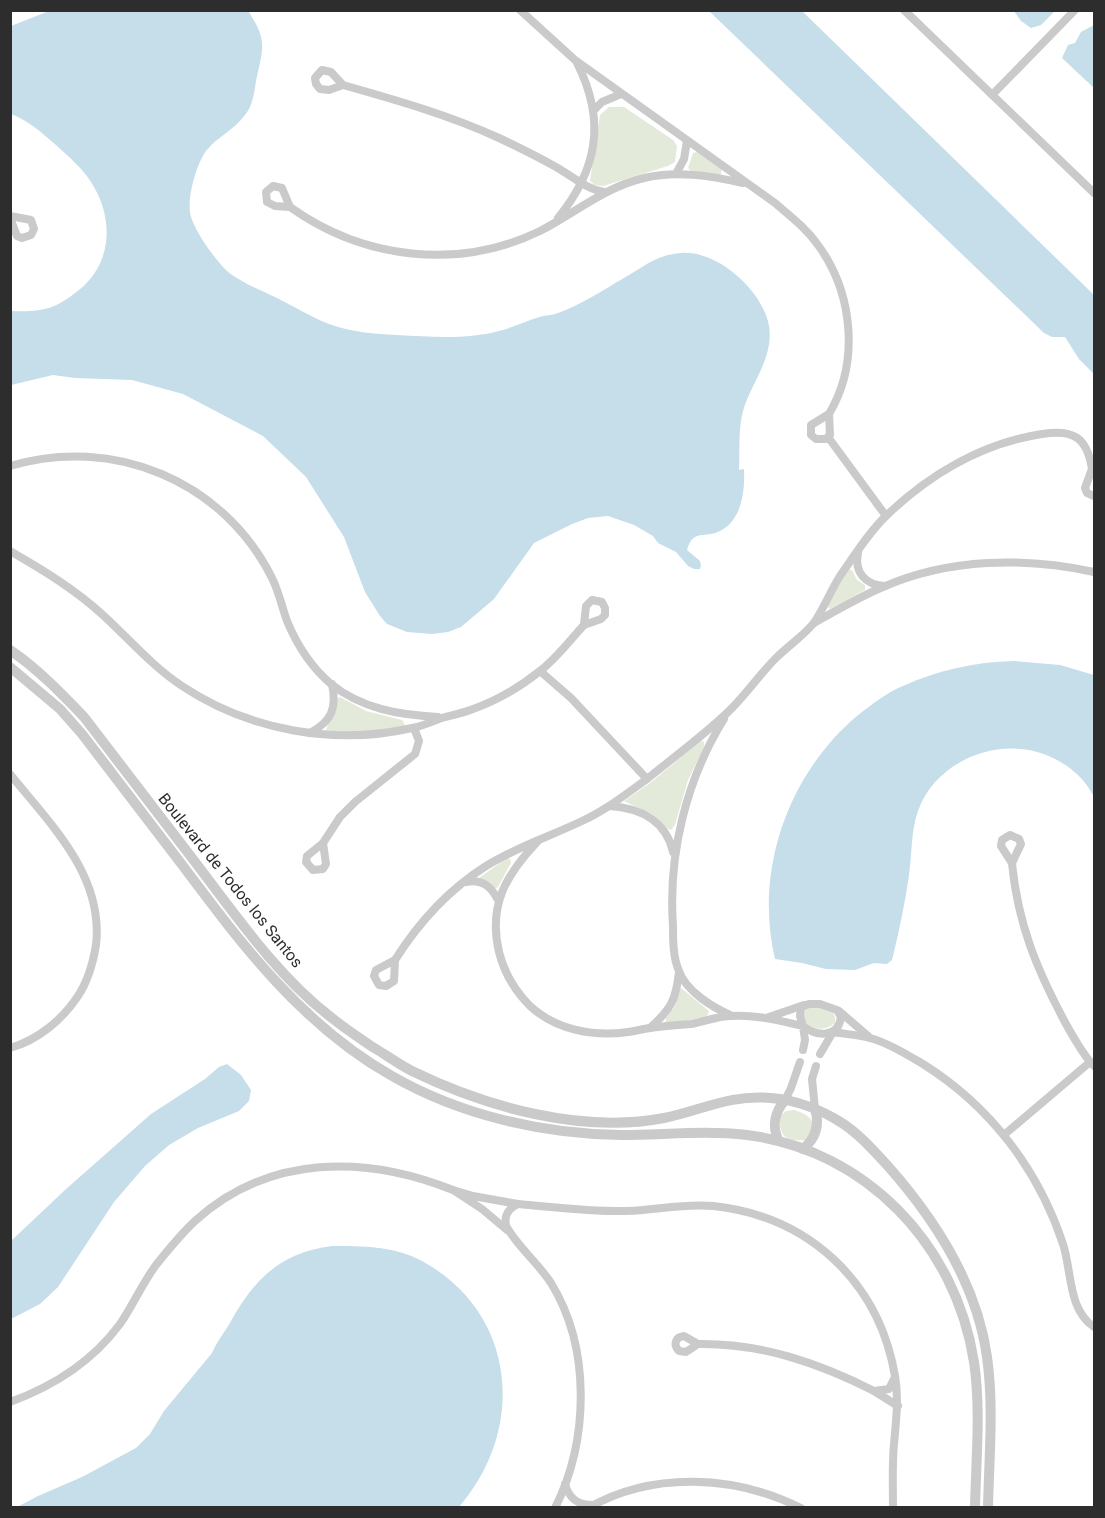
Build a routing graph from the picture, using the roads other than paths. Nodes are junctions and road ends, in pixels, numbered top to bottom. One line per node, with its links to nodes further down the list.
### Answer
1 (520, 10): 4 (street)
2 (904, 10): 7 (street)
3 (1076, 10): 7 (street)
4 (575, 60): 6 (street); 8 (street)
5 (343, 85): 11 (street)
6 (621, 94): 8 (street); 9 (street)
7 (992, 95): 14 (street)
8 (593, 111): 11 (street)
9 (687, 141): 10 (street); 12 (street)
10 (676, 174): 12 (street); 13 (street)
11 (582, 183): 13 (street); 16 (street)
12 (750, 185): 17 (street)
13 (604, 192): 16 (street)
14 (1095, 193)
15 (290, 207): 16 (street)
16 (554, 223)
17 (829, 414): 18 (street); 18 (street)
18 (828, 437): 22 (street)
19 (10, 466): 32 (street)
20 (1093, 470): 21 (street); 22 (street)
21 (1095, 496)
22 (886, 516): 23 (street)
23 (859, 550): 26 (street); 27 (street)
24 (10, 551): 36 (street)
25 (1095, 572): 26 (street)
26 (885, 586): 27 (street)
27 (813, 623): 33 (street)
28 (584, 625): 31 (street)
29 (10, 650): 64 (street, Boulevard de Todos los Santos)
30 (10, 667): 67 (street, Boulevard de Todos los Santos)
31 (540, 671): 34 (street); 38 (street)
32 (332, 684): 34 (street); 36 (street)
33 (729, 712): 38 (street); 42 (street)
34 (445, 717): 35 (street)
35 (414, 728): 36 (street); 41 (street)
36 (309, 733)
37 (10, 774): 56 (street)
38 (647, 779): 39 (street)
39 (610, 806): 40 (street); 42 (street)
40 (537, 842): 44 (street); 45 (street)
41 (323, 843)
42 (674, 858): 47 (street)
43 (1012, 863): 60 (street)
44 (463, 882): 45 (street); 46 (street)
45 (498, 900): 53 (street)
46 (395, 960)
47 (679, 972): 50 (street); 53 (street)
48 (804, 1005): 49 (street); 51 (street); 52 (street)
49 (837, 1010): 54 (street); 55 (street)
50 (731, 1016): 51 (street); 53 (street)
51 (766, 1018): 52 (street)
52 (803, 1026): 54 (street); 57 (street)
53 (649, 1028)
54 (833, 1032): 55 (street); 58 (street)
55 (870, 1038): 66 (street)
56 (10, 1048)
57 (803, 1050)
58 (820, 1054)
59 (800, 1062): 62 (street)
60 (1092, 1064): 66 (street)
61 (816, 1066): 63 (street)
62 (796, 1075): 63 (street); 64 (street)
63 (812, 1079): 65 (street)
64 (785, 1100): 65 (street, Boulevard de Todos los Santos); 67 (street)
65 (815, 1109): 68 (street); 84 (street, Boulevard de Todos los Santos)
66 (1005, 1134): 72 (street)
67 (778, 1140): 68 (street, Boulevard de Todos los Santos)
68 (803, 1149): 83 (street, Boulevard de Todos los Santos)
69 (453, 1190): 70 (street); 71 (street); 76 (street)
70 (518, 1204): 71 (street); 74 (street)
71 (510, 1232): 78 (street)
72 (1095, 1327)
73 (698, 1344): 75 (street)
74 (895, 1376): 75 (street); 77 (street)
75 (874, 1390): 77 (street)
76 (10, 1402)
77 (898, 1406): 82 (street)
78 (565, 1484): 79 (street); 80 (street)
79 (591, 1506): 81 (street)
80 (555, 1508)
81 (801, 1508)
82 (893, 1508)
83 (975, 1508)
84 (988, 1508)

